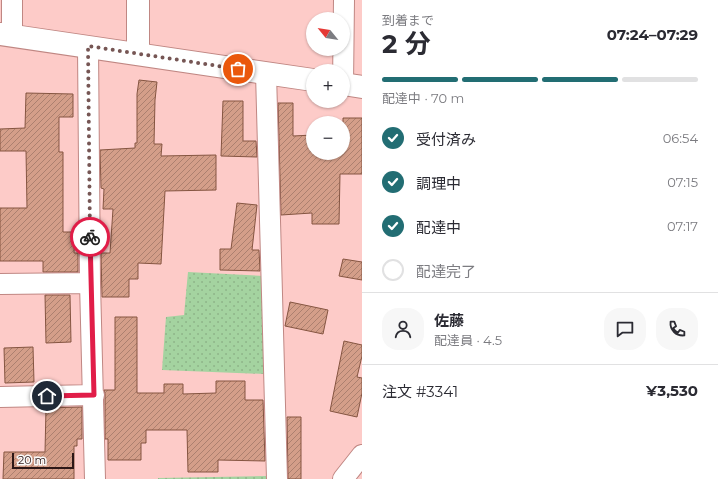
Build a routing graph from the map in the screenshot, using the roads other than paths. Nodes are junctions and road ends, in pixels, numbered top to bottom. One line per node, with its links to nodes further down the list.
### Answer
1 (12, 0): 4 (street)
2 (138, 0): 6 (street)
3 (344, 0): 7 (street)
4 (6, 35): 5 (street)
5 (88, 46): 6 (street); 12 (street)
6 (138, 54): 8 (street)
7 (343, 64)
8 (266, 74): 9 (street); 18 (street)
9 (306, 79)
10 (350, 85): 11 (street)
11 (362, 87)
12 (90, 283): 13 (street); 14 (street)
13 (0, 284)
14 (94, 395): 15 (street); 17 (street)
15 (0, 397)
16 (362, 455): 19 (street)
17 (95, 479)
18 (277, 479)
19 (343, 479)

